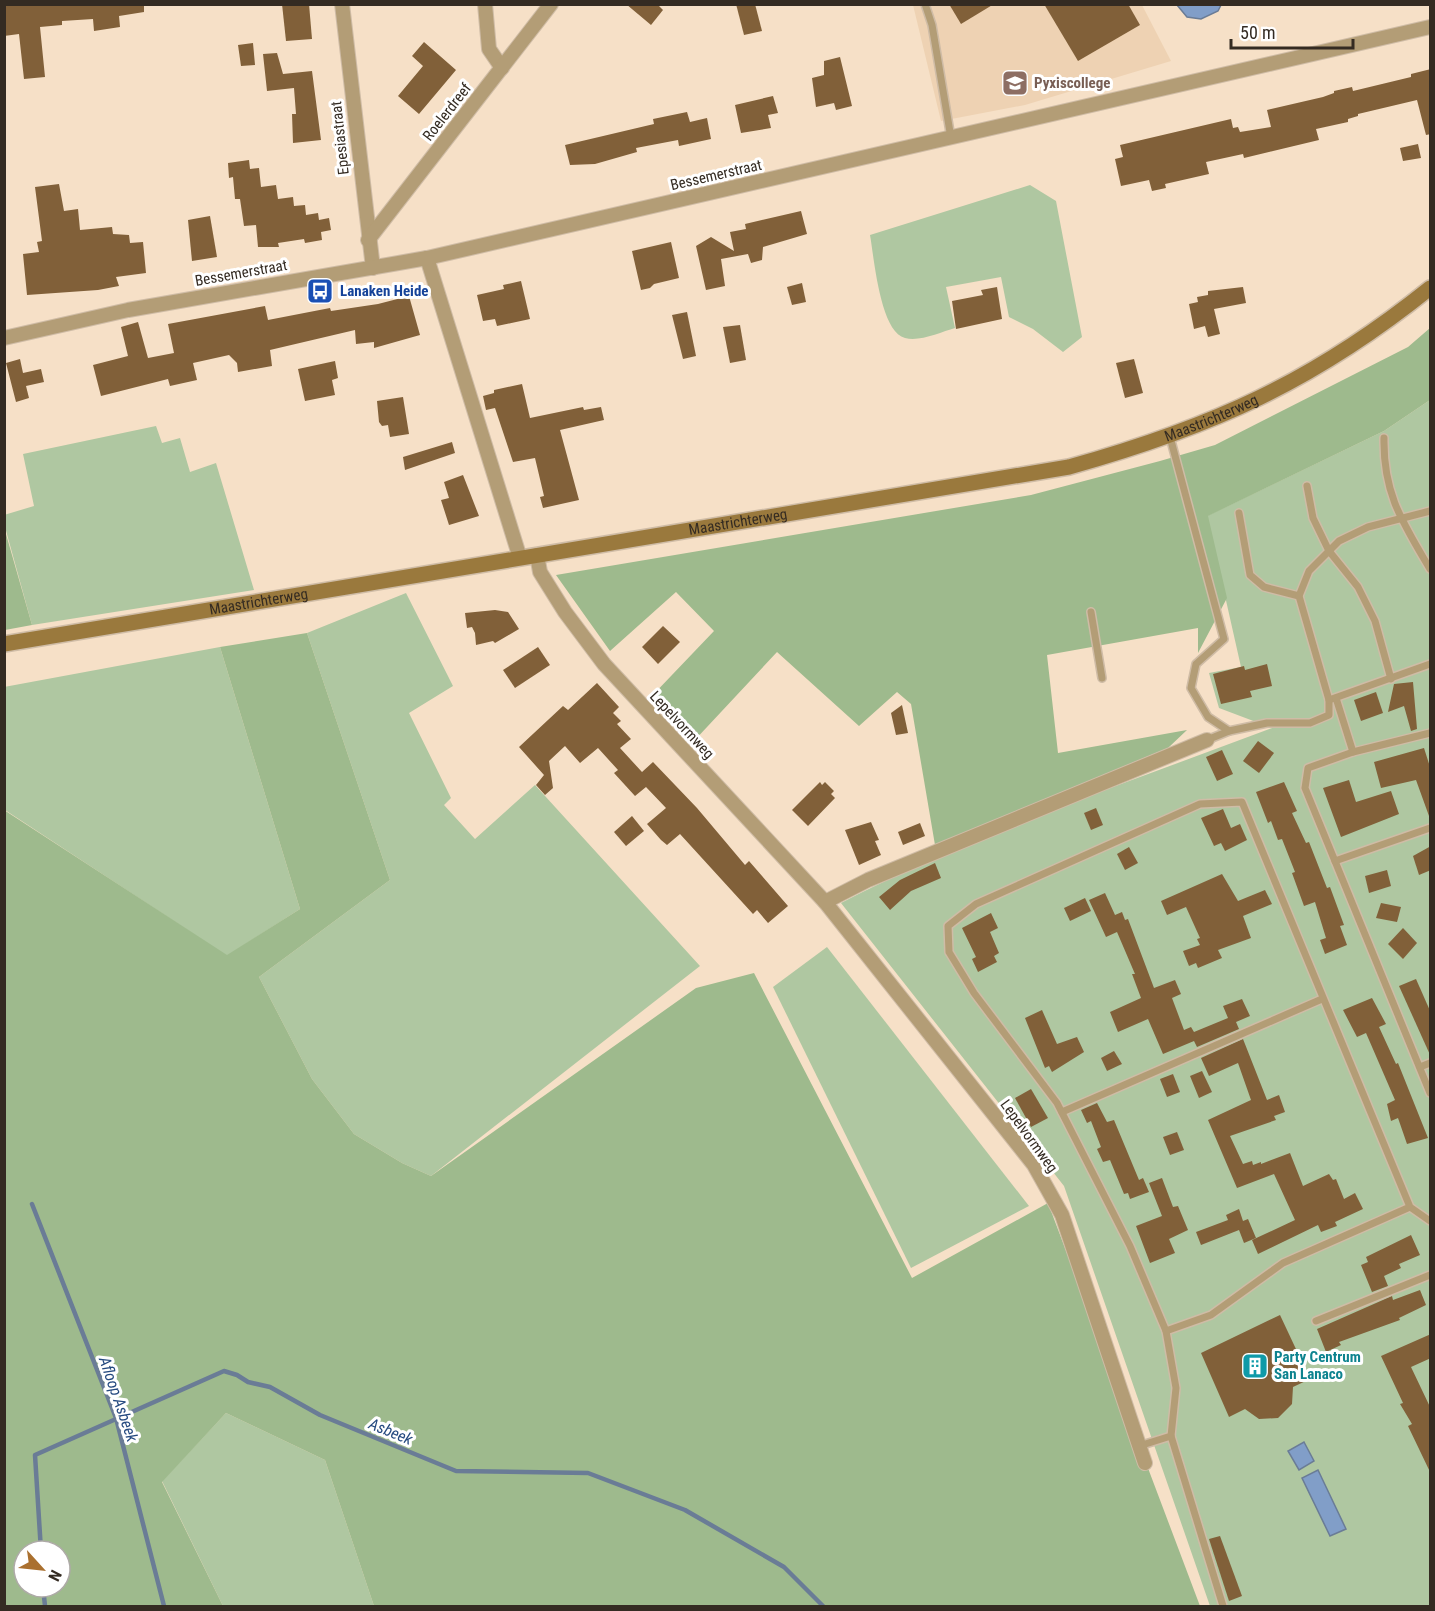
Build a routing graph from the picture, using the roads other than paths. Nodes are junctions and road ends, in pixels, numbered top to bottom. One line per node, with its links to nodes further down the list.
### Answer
1 (342, 4): 8 (street, Epesiastraat)
2 (485, 4): 6 (street)
3 (551, 4): 6 (street, Roelerdreef)
4 (925, 4): 7 (lane)
5 (1431, 27): 7 (street, Bessemerstraat)
6 (502, 68): 8 (street, Roelerdreef)
7 (951, 138): 9 (street, Bessemerstraat)
8 (368, 240): 10 (street, Epesiastraat)
9 (427, 258): 10 (street, Bessemerstraat); 21 (street)
10 (373, 268): 12 (street, Bessemerstraat)
11 (1431, 288): 13 (main road, Maastrichterweg)
12 (4, 338)
13 (1170, 436): 20 (main road, Maastrichterweg); 30 (lane)
14 (1384, 438): 18 (lane)
15 (1307, 486): 19 (lane)
16 (1431, 511): 18 (lane)
17 (1239, 513): 23 (lane)
18 (1400, 519): 19 (lane); 22 (lane)
19 (1329, 551): 23 (lane); 28 (lane)
20 (537, 555): 21 (main road, Maastrichterweg); 36 (street, Lepelvormweg)
21 (520, 558): 25 (main road, Maastrichterweg)
22 (1431, 569)
23 (1299, 596): 29 (lane)
24 (1091, 612): 27 (lane)
25 (4, 644)
26 (1431, 664): 28 (lane)
27 (1102, 678)
28 (1390, 679): 29 (lane)
29 (1333, 699): 30 (lane); 33 (lane)
30 (1229, 731): 32 (lane)
31 (1431, 733): 33 (lane)
32 (1207, 740): 36 (street)
33 (1353, 752): 35 (lane)
34 (1431, 828): 35 (lane)
35 (1335, 861): 39 (lane)
36 (825, 902): 48 (street, Lepelvormweg)
37 (1322, 999): 41 (lane); 41 (lane); 42 (lane)
38 (1431, 1063): 39 (lane)
39 (1420, 1067): 40 (lane)
40 (1431, 1093)
41 (1062, 1112): 46 (lane)
42 (1410, 1207): 43 (lane); 46 (lane)
43 (1431, 1221)
44 (1431, 1275): 45 (lane)
45 (1316, 1321)
46 (1166, 1331): 47 (lane)
47 (1171, 1437): 48 (lane); 50 (lane)
48 (1139, 1446): 49 (street, Lepelvormweg)
49 (1145, 1463)
50 (1223, 1606)

